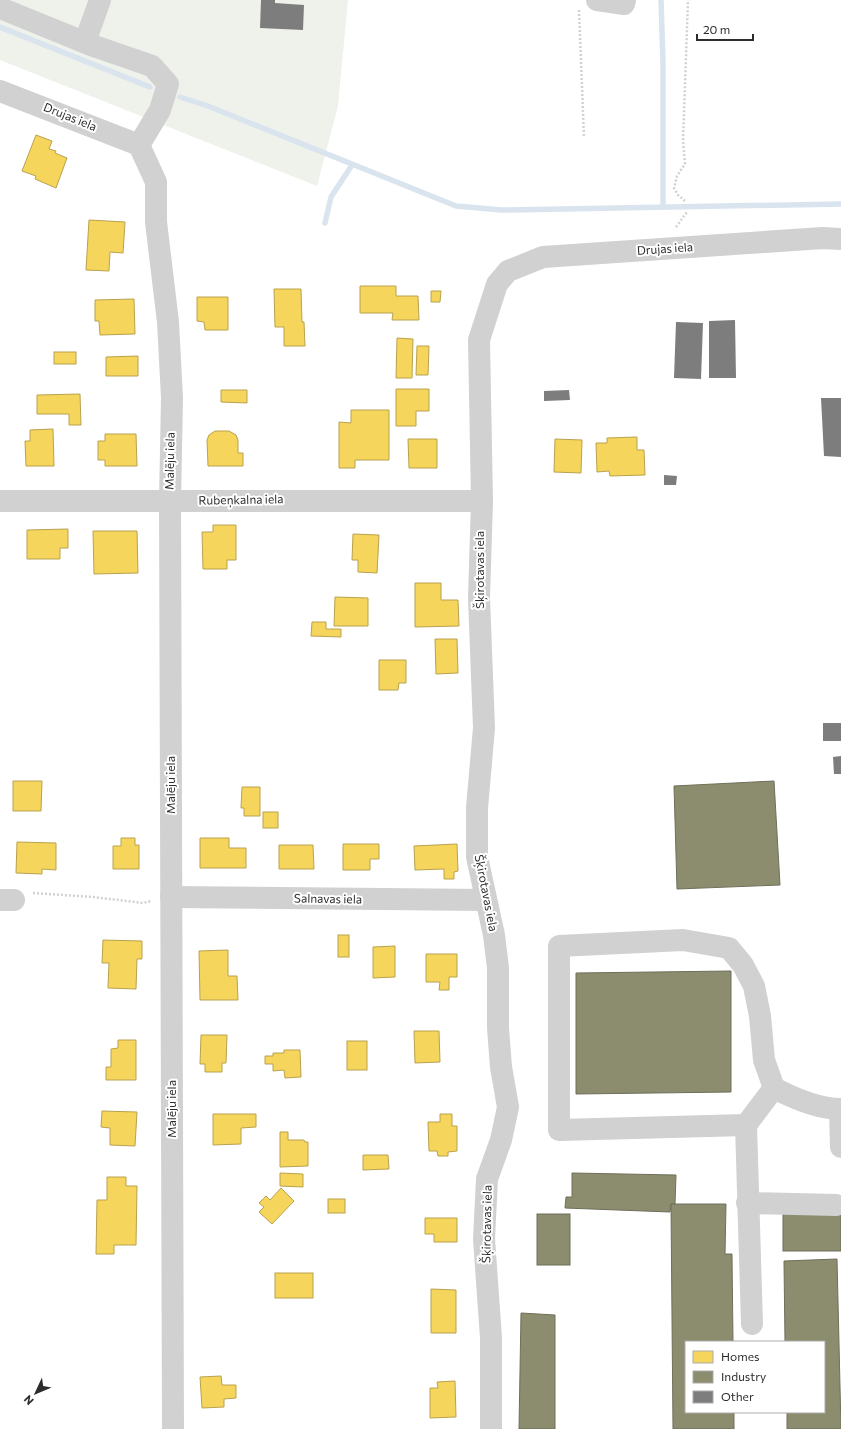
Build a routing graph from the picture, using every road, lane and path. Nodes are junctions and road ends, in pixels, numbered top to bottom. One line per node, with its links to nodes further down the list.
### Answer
1 (100, 0): 6 (street)
2 (688, 0): 10 (path)
3 (625, 2): 4 (street)
4 (588, 4): 8 (path)
5 (0, 8): 6 (street)
6 (85, 42): 9 (street)
7 (0, 91): 9 (street, Drujas iela)
8 (584, 138)
9 (139, 145): 14 (street, Malēju iela)
10 (685, 201)
11 (841, 239): 12 (street, Drujas iela)
12 (497, 284): 15 (street, Šķirotavas iela)
13 (0, 501): 14 (street, Rubeņkalna iela)
14 (170, 501): 15 (street, Rubeņkalna iela); 16 (street, Malēju iela)
15 (482, 501): 18 (street, Šķirotavas iela)
16 (171, 897): 17 (path); 18 (street, Salnavas iela); 26 (street, Malēju iela)
17 (7, 900)
18 (485, 900): 27 (street, Šķirotavas iela)
19 (774, 1088): 20 (street); 21 (street); 21 (street)
20 (840, 1109): 22 (street)
21 (746, 1125): 23 (street)
22 (841, 1147)
23 (747, 1202): 24 (street); 25 (street)
24 (836, 1205)
25 (752, 1324)
26 (172, 1429)
27 (491, 1429)

